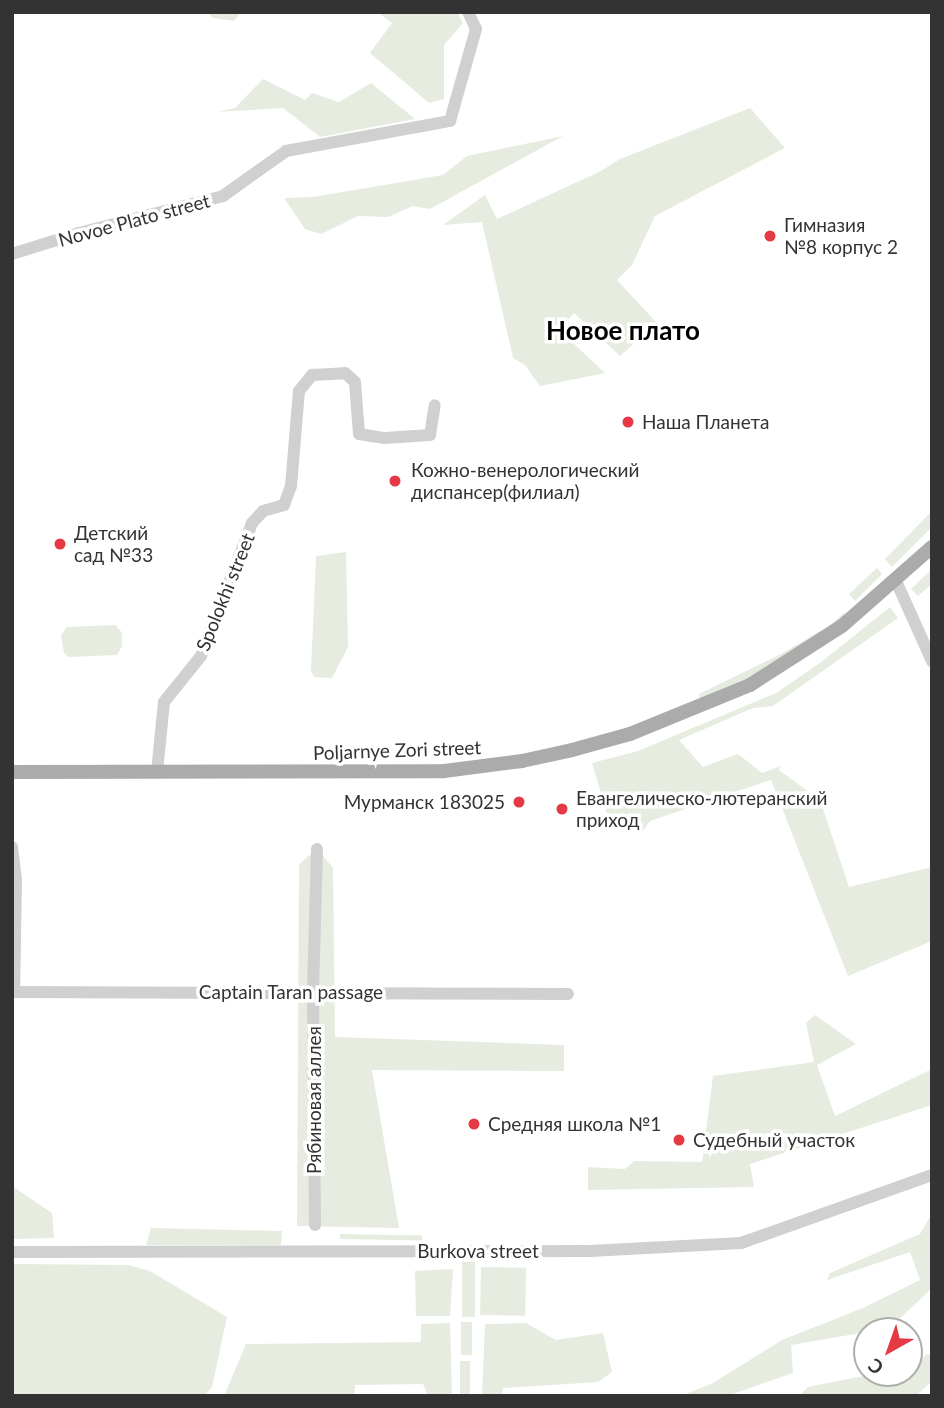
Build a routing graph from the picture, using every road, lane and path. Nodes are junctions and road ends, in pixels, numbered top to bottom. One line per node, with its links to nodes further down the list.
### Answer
1 (468, 12): 2 (street)
2 (12, 254)
3 (435, 405): 8 (street, Spolokhi street)
4 (932, 547): 5 (main road, Poljarnye Zori street)
5 (896, 580): 6 (street); 8 (main road, Poljarnye Zori street)
6 (932, 661)
7 (12, 772): 8 (main road, Poljarnye Zori street)
8 (157, 772)
9 (12, 847): 11 (street, Captain Taran passage)
10 (317, 849): 11 (street, Рябиновая аллея)
11 (313, 992): 12 (street, Captain Taran passage); 14 (street, Рябиновая аллея)
12 (568, 994)
13 (932, 1175): 15 (street, Burkova street)
14 (315, 1225)
15 (12, 1252)

